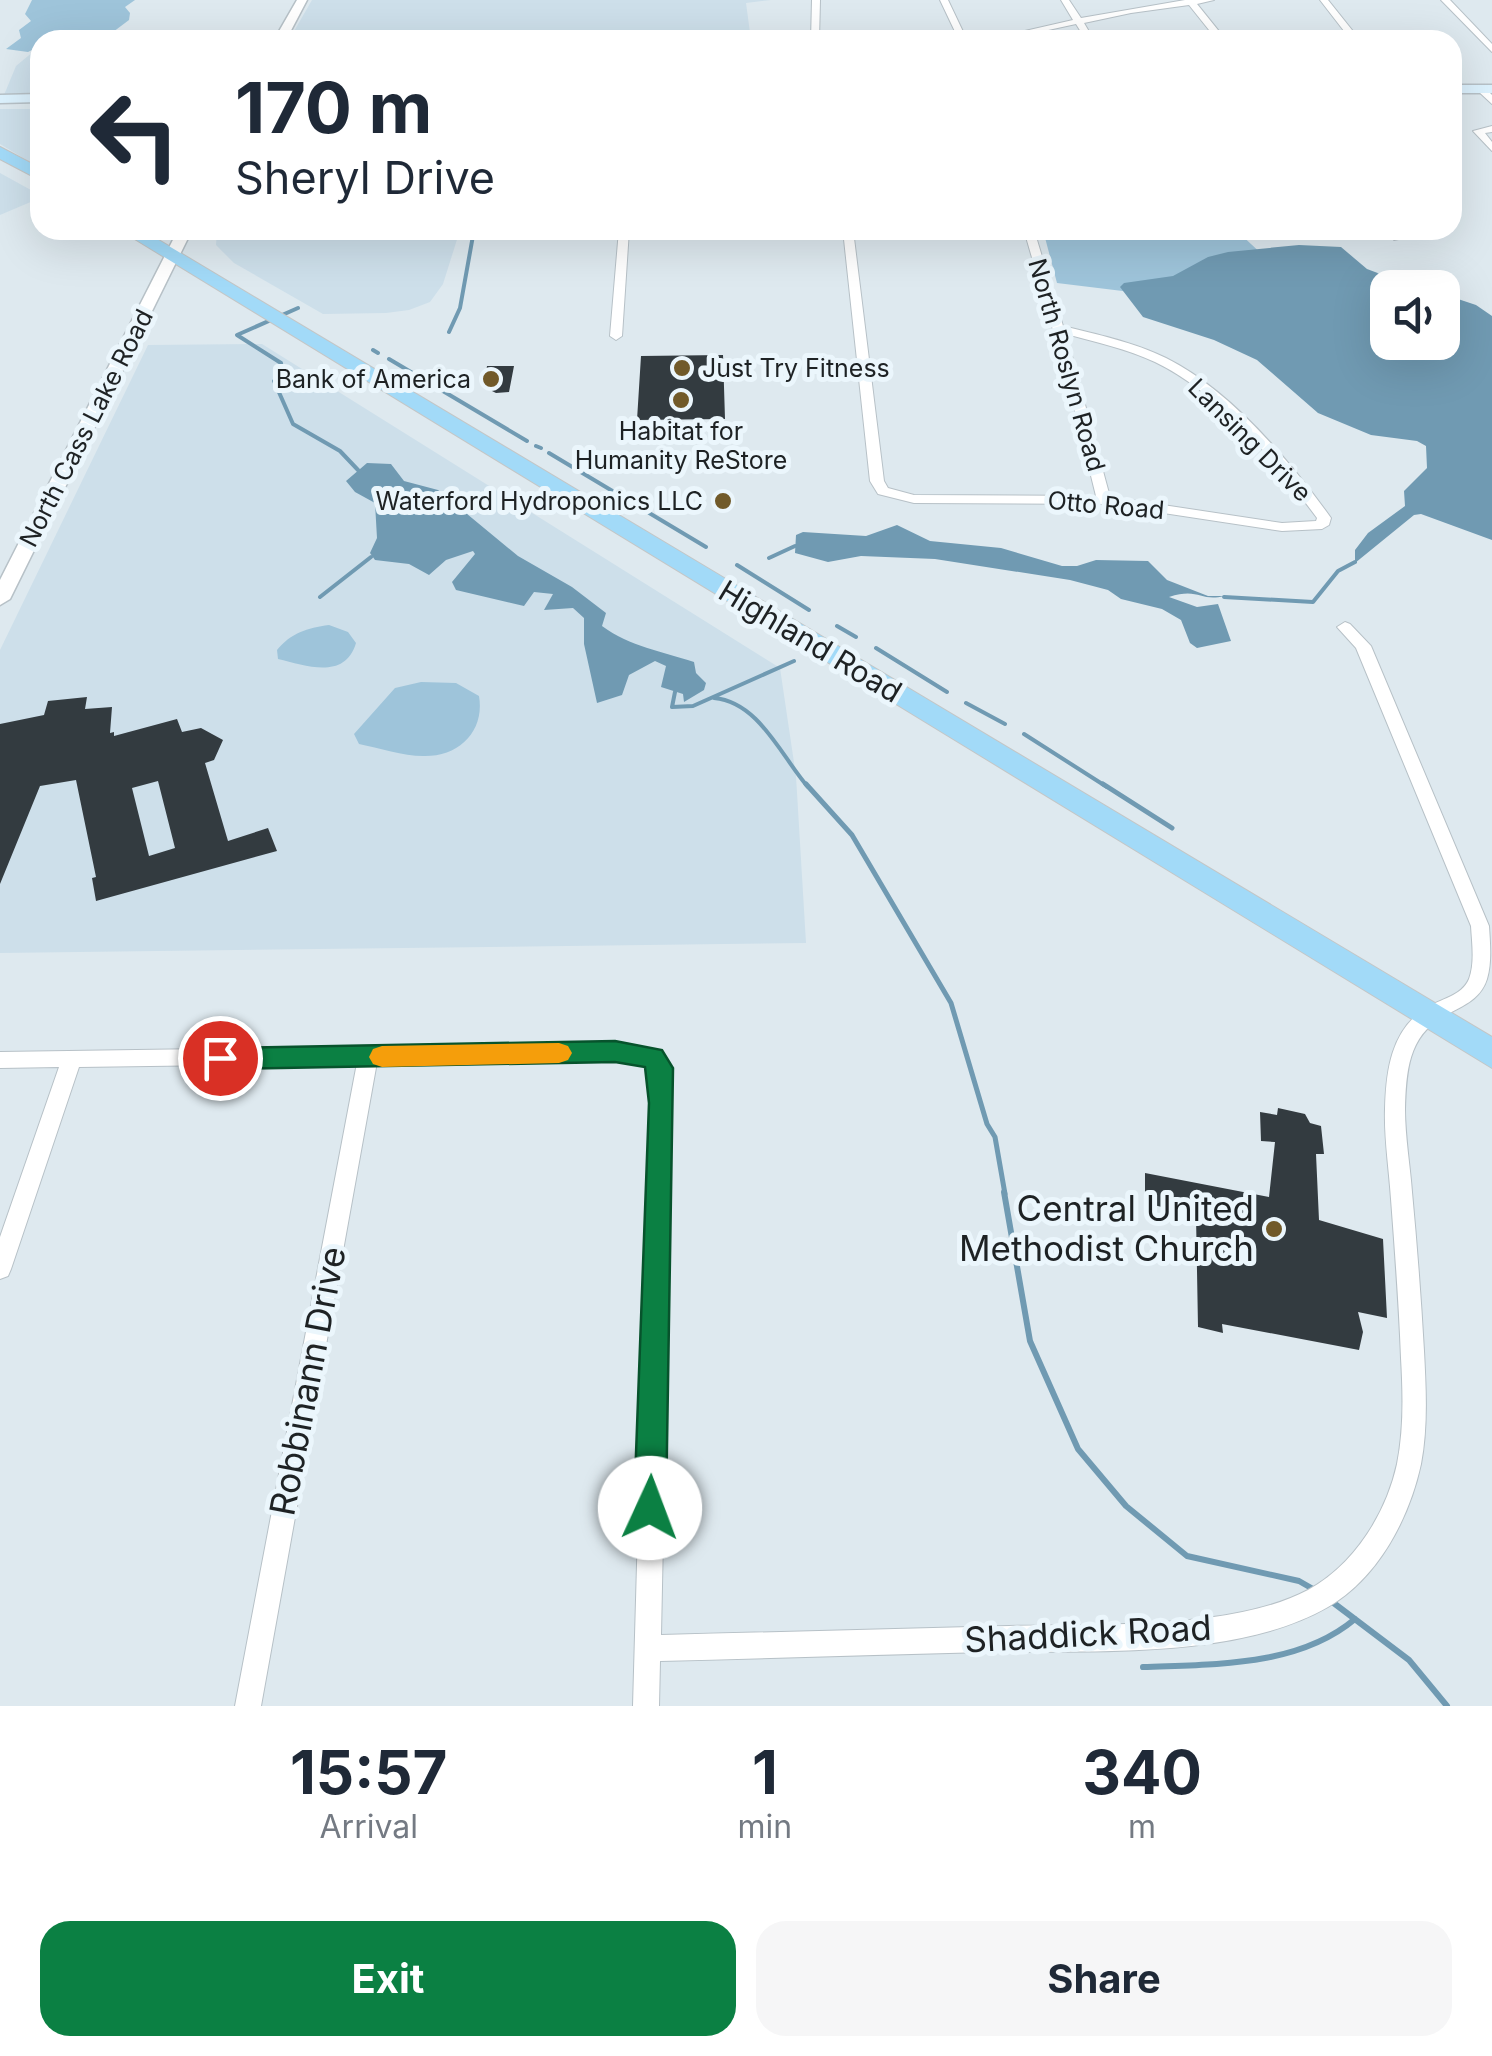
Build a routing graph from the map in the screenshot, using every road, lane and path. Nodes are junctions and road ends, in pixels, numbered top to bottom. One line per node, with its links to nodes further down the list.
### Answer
1 (302, 0): 10 (street)
2 (816, 0): 11 (street)
3 (944, 0): 12 (street)
4 (1065, 0): 9 (street)
5 (1210, 0): 8 (street)
6 (1324, 0): 16 (street)
7 (1444, 0): 17 (street)
8 (1189, 1): 9 (street); 15 (street)
9 (1080, 22): 13 (street); 14 (street)
10 (286, 30)
11 (815, 30)
12 (958, 30)
13 (1040, 30)
14 (1084, 30)
15 (1214, 30)
16 (1348, 30)
17 (1492, 49)
18 (1487, 89): 21 (street)
19 (30, 98): 20 (main road)
20 (0, 99)
21 (1492, 101)
22 (1492, 129): 23 (street)
23 (1492, 148)
24 (0, 152): 25 (highway)
25 (30, 170)
26 (144, 240): 31 (highway, Highland Road)
27 (180, 240): 31 (street, North Cass Lake Road)
28 (623, 240): 33 (street)
29 (849, 240): 34 (street, Otto Road)
30 (1032, 240): 32 (street, North Roslyn Road)
31 (172, 257): 36 (street, North Cass Lake Road); 38 (highway, Highland Road)
32 (1058, 328): 34 (street, North Roslyn Road); 35 (street, Lansing Drive)
33 (616, 336)
34 (1104, 500): 35 (street, Otto Road)
35 (1324, 518)
36 (0, 600)
37 (1345, 627): 38 (street)
38 (1430, 1016): 39 (highway, Highland Road); 44 (street, Shaddick Road)
39 (1492, 1054)
40 (368, 1057): 42 (street); 44 (street); 45 (street, Robbinann Drive)
41 (0, 1060): 42 (street)
42 (71, 1060): 43 (street)
43 (0, 1269)
44 (647, 1648): 46 (street)
45 (248, 1706)
46 (646, 1706)

